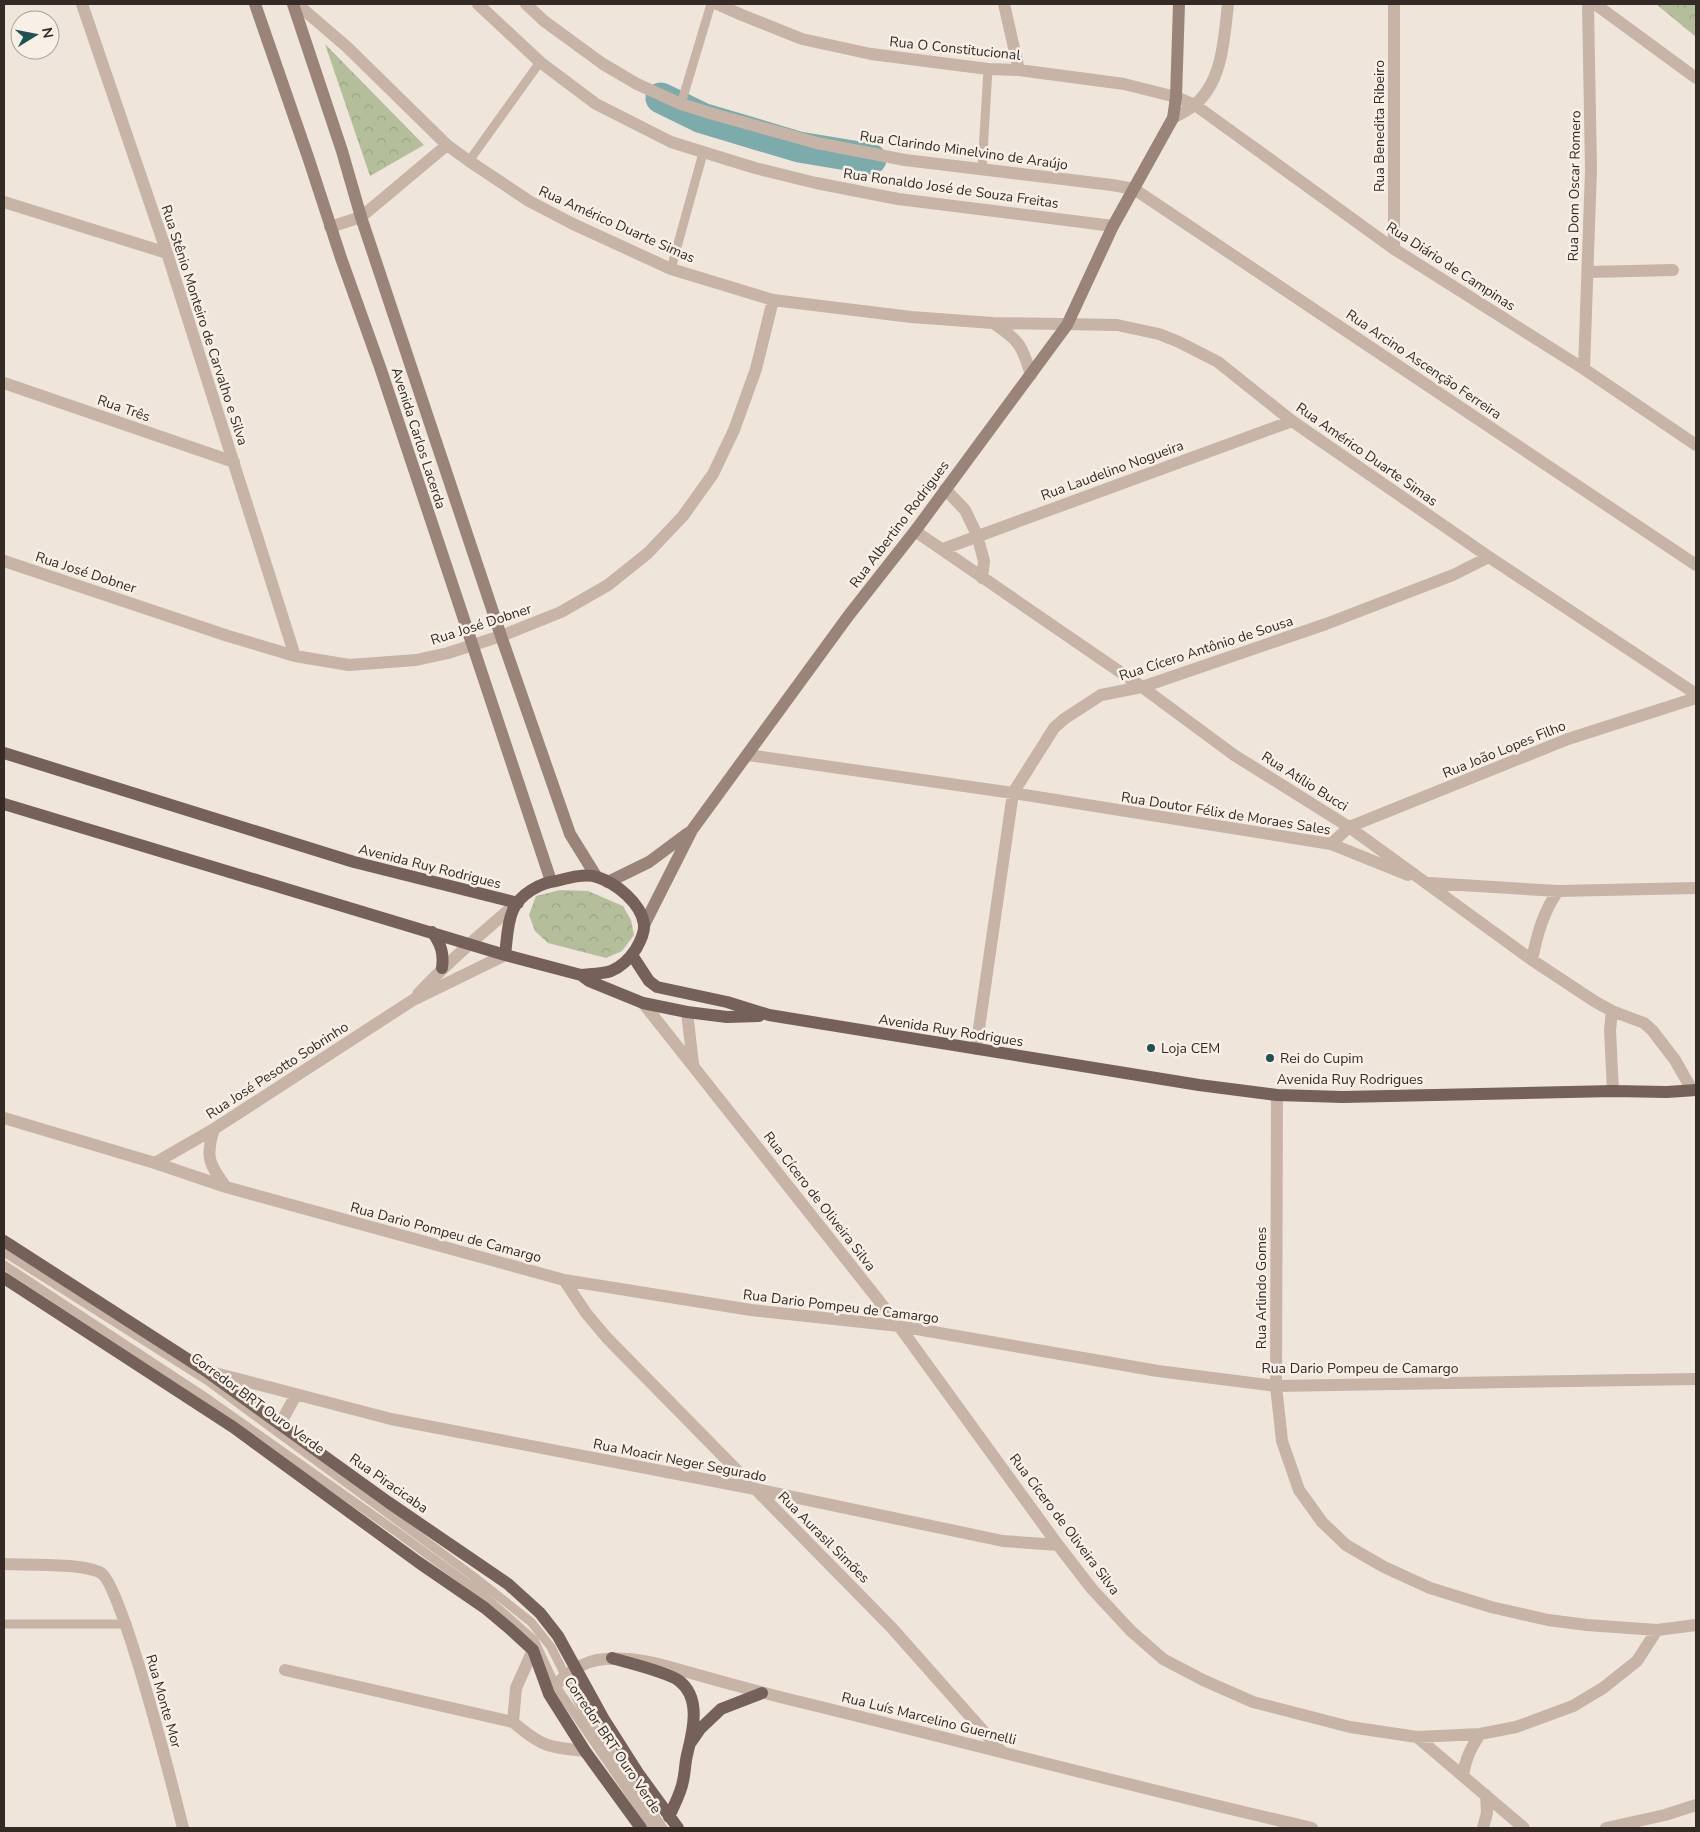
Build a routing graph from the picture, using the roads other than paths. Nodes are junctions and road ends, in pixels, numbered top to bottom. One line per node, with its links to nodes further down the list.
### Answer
1 (80, 4): 33 (street, Rua Stênio Monteiro de Carvalho e Silva)
2 (256, 4): 31 (main road, Avenida Carlos Lacerda)
3 (293, 4): 29 (main road, Avenida Carlos Lacerda)
4 (297, 4): 23 (street, Rua Américo Duarte Simas)
5 (478, 4): 15 (street, Rua Ronaldo José de Souza Freitas)
6 (526, 4): 20 (street, Rua Clarindo Minelvino de Araújo)
7 (711, 4): 20 (lane)
8 (717, 4): 16 (street, Rua O Constitucional)
9 (1004, 4): 17 (street)
10 (1179, 4): 19 (main road)
11 (1228, 4): 21 (street)
12 (1394, 4): 32 (street, Rua Benedita Ribeiro)
13 (1588, 4): 36 (street, Rua Dom Oscar Romero)
14 (1595, 4): 18 (street)
15 (540, 62): 24 (street, Rua Ronaldo José de Souza Freitas); 25 (lane)
16 (988, 69): 17 (street, Rua O Constitucional); 26 (lane)
17 (1019, 70): 19 (street, Rua O Constitucional)
18 (1696, 78)
19 (1176, 97): 21 (street, Rua O Constitucional); 22 (main road)
20 (681, 104): 26 (street, Rua Clarindo Minelvino de Araújo)
21 (1194, 105): 22 (street); 32 (street, Rua Diário de Campinas)
22 (1173, 118): 27 (main road, Rua Albertino Rodrigues)
23 (446, 145): 25 (street, Rua Américo Duarte Simas); 29 (street)
24 (703, 153): 30 (street, Rua Ronaldo José de Souza Freitas); 34 (lane)
25 (469, 161): 34 (street, Rua Américo Duarte Simas)
26 (982, 169): 27 (street, Rua Clarindo Minelvino de Araújo)
27 (1134, 189): 30 (main road, Rua Albertino Rodrigues); 52 (street, Rua Arcino Ascenção Ferreira)
28 (4, 202): 33 (street)
29 (361, 217): 31 (street); 54 (main road, Avenida Carlos Lacerda)
30 (1112, 226): 39 (main road, Rua Albertino Rodrigues)
31 (330, 227): 55 (main road, Avenida Carlos Lacerda)
32 (1394, 249): 40 (street, Rua Diário de Campinas)
33 (167, 253): 45 (street, Rua Stênio Monteiro de Carvalho e Silva)
34 (671, 269): 37 (street, Rua Américo Duarte Simas)
35 (1674, 270): 36 (street)
36 (1588, 272): 40 (street, Rua Dom Oscar Romero)
37 (773, 300): 38 (street, Rua Américo Duarte Simas); 54 (street, Rua José Dobner)
38 (993, 323): 39 (street, Rua Américo Duarte Simas); 41 (street, Rua Américo Duarte Simas)
39 (1067, 325): 41 (main road, Rua Albertino Rodrigues); 43 (street, Rua Américo Duarte Simas)
40 (1584, 368): 44 (street, Rua Diário de Campinas)
41 (1031, 375): 46 (main road, Rua Albertino Rodrigues)
42 (4, 383): 45 (street, Rua Três)
43 (1292, 421): 48 (street, Rua Laudelino Nogueira); 50 (street, Rua Américo Duarte Simas)
44 (1696, 446)
45 (234, 462): 56 (street, Rua Stênio Monteiro de Carvalho e Silva)
46 (946, 489): 47 (main road, Rua Albertino Rodrigues); 48 (street)
47 (915, 531): 49 (street, Rua Atílio Bucci); 61 (main road, Rua Albertino Rodrigues)
48 (977, 535): 49 (street, Rua Laudelino Nogueira); 53 (street)
49 (943, 548): 53 (street, Rua Atílio Bucci)
50 (1489, 557): 57 (street, Rua Cícero Antônio de Sousa); 58 (street, Rua Américo Duarte Simas)
51 (4, 561): 56 (street, Rua José Dobner)
52 (1696, 565)
53 (982, 578): 57 (street, Rua Atílio Bucci)
54 (501, 636): 55 (street, Rua José Dobner); 67 (main road, Avenida Carlos Lacerda)
55 (471, 645): 56 (street, Rua José Dobner); 68 (main road, Avenida Carlos Lacerda)
56 (296, 656)
57 (1142, 686): 62 (street, Rua Cícero Antônio de Sousa); 64 (street, Rua Atílio Bucci)
58 (1696, 694)
59 (1696, 698): 64 (street, Rua João Lopes Filho)
60 (4, 753): 73 (main road, Avenida Ruy Rodrigues)
61 (748, 755): 62 (street, Rua Doutor Félix de Moraes Sales); 65 (main road, Rua Albertino Rodrigues)
62 (1012, 793): 66 (street, Rua Doutor Félix de Moraes Sales); 87 (street, Rua Cícero Antônio de Sousa)
63 (4, 804): 75 (main road, Avenida Ruy Rodrigues)
64 (1349, 827): 66 (street, Rua João Lopes Filho); 70 (street, Rua Atílio Bucci)
65 (692, 830): 69 (main road, Rua Albertino Rodrigues); 74 (main road, Rua Albertino Rodrigues)
66 (1331, 844): 70 (street, Rua Doutor Félix de Moraes Sales)
67 (596, 876): 68 (main road); 69 (main road)
68 (551, 881): 73 (main road)
69 (608, 882): 74 (main road)
70 (1428, 883): 72 (street, Rua Doutor Félix de Moraes Sales); 79 (street, Rua Atílio Bucci)
71 (1696, 888): 72 (street, Rua Doutor Félix de Moraes Sales)
72 (1558, 891): 79 (street)
73 (518, 903): 76 (street, Rua José Pesotto Sobrinho); 77 (main road)
74 (644, 925): 78 (main road)
75 (432, 932): 76 (main road, Avenida Ruy Rodrigues); 80 (main road)
76 (470, 943): 77 (main road, Avenida Ruy Rodrigues); 80 (street, Rua José Pesotto Sobrinho)
77 (505, 955): 81 (main road, Avenida Ruy Rodrigues); 82 (street, Rua José Pesotto Sobrinho)
78 (632, 955): 81 (main road); 86 (main road, Avenida Ruy Rodrigues)
79 (1532, 960): 84 (street, Rua Atílio Bucci)
80 (442, 968): 82 (street, Rua José Pesotto Sobrinho)
81 (581, 975): 83 (main road, Avenida Ruy Rodrigues)
82 (413, 1000): 93 (street, Rua José Pesotto Sobrinho)
83 (644, 1003): 85 (main road, Avenida Ruy Rodrigues); 88 (street, Rua Cícero de Oliveira Silva)
84 (1612, 1011): 89 (street, Rua Atílio Bucci); 90 (street)
85 (687, 1012): 86 (main road, Avenida Ruy Rodrigues); 88 (street)
86 (769, 1015): 87 (main road, Avenida Ruy Rodrigues)
87 (976, 1049): 91 (main road, Avenida Ruy Rodrigues)
88 (693, 1064): 101 (street, Rua Cícero de Oliveira Silva)
89 (1694, 1090): 90 (main road, Avenida Ruy Rodrigues)
90 (1613, 1091): 91 (main road, Avenida Ruy Rodrigues)
91 (1277, 1095): 104 (street, Rua Arlindo Gomes)
92 (4, 1118): 94 (street, Rua Dario Pompeu de Camargo)
93 (214, 1129): 94 (street, Rua José Pesotto Sobrinho); 95 (street)
94 (155, 1163): 95 (street, Rua Dario Pompeu de Camargo)
95 (226, 1187): 100 (street, Rua Dario Pompeu de Camargo)
96 (4, 1241): 102 (main road, Rua Piracicaba)
97 (4, 1252): 117 (lane, Corredor BRT Ouro Verde)
98 (4, 1265): 118 (lane, Corredor BRT Ouro Verde)
99 (4, 1278): 114 (main road)
100 (564, 1280): 101 (street, Rua Dario Pompeu de Camargo); 107 (street, Rua Aurasil Simões)
101 (899, 1326): 104 (street, Rua Dario Pompeu de Camargo); 108 (street, Rua Cícero de Oliveira Silva)
102 (206, 1371): 105 (street, Rua Moacir Neger Segurado); 106 (main road, Rua Piracicaba)
103 (1696, 1379): 104 (street, Rua Dario Pompeu de Camargo)
104 (1276, 1386): 113 (street, Rua Arlindo Gomes)
105 (296, 1395): 106 (street); 107 (street, Rua Moacir Neger Segurado)
106 (280, 1424): 117 (main road, Rua Piracicaba)
107 (755, 1489): 108 (street, Rua Moacir Neger Segurado); 125 (street, Rua Aurasil Simões)
108 (1058, 1545): 122 (street, Rua Cícero de Oliveira Silva)
109 (4, 1564): 111 (street, Rua Monte Mor)
110 (4, 1624): 111 (lane)
111 (127, 1624): 130 (street, Rua Monte Mor)
112 (1696, 1625): 113 (street, Rua Arlindo Gomes)
113 (1657, 1630): 121 (street, Rua Cícero de Oliveira Silva)
114 (533, 1650): 118 (main road); 120 (street)
115 (612, 1658): 117 (street, Rua Luís Marcelino Guernelli); 119 (street, Rua Luís Marcelino Guernelli); 123 (main road)
116 (286, 1670): 120 (street)
117 (570, 1673): 118 (street, Rua Luís Marcelino Guernelli); 129 (main road, Rua Piracicaba)
118 (552, 1689): 124 (main road); 132 (lane, Corredor BRT Ouro Verde)
119 (762, 1693): 123 (main road); 125 (street, Rua Luís Marcelino Guernelli)
120 (513, 1722): 124 (street)
121 (1480, 1734): 122 (street, Rua Cícero de Oliveira Silva); 126 (street)
122 (1417, 1737): 126 (street)
123 (691, 1742): 129 (main road)
124 (585, 1751): 131 (main road)
125 (1000, 1751): 134 (street, Rua Luís Marcelino Guernelli)
126 (1462, 1776): 127 (street)
127 (1486, 1795): 135 (street); 136 (street)
128 (1696, 1805): 137 (street)
129 (666, 1822): 133 (main road, Rua Piracicaba)
130 (184, 1828)
131 (641, 1828)
132 (653, 1828)
133 (678, 1828)
134 (1312, 1828)
135 (1483, 1828)
136 (1524, 1828)
137 (1606, 1828)

